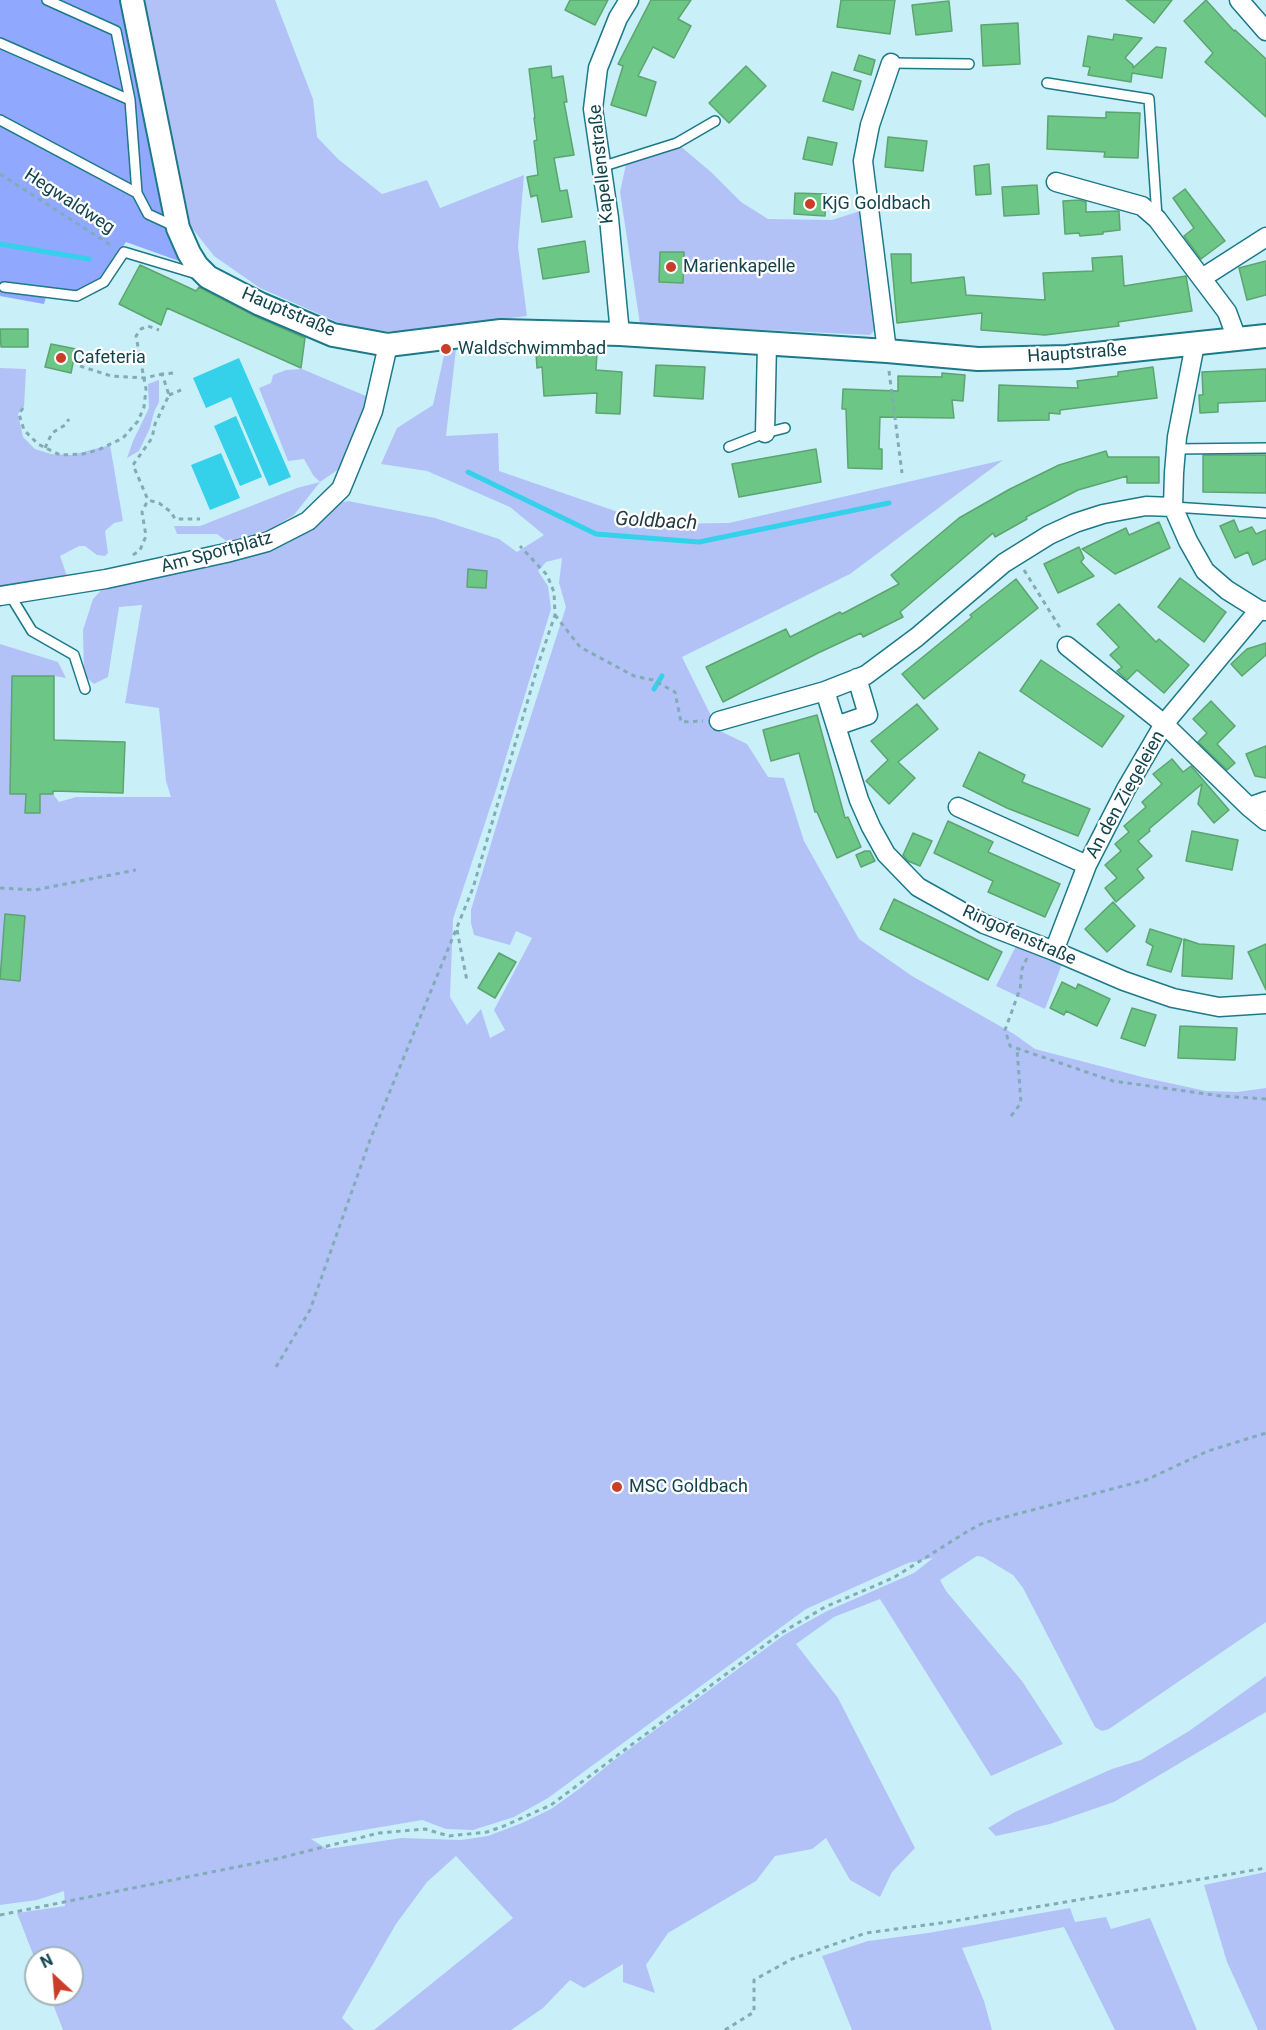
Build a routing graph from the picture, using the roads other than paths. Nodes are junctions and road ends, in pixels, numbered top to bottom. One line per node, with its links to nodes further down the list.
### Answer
1 (47, 0): 10 (lane)
2 (132, 0): 17 (street, Hauptstraße)
3 (629, 0): 13 (street, Kapellenstraße)
4 (1239, 0): 5 (street)
5 (1266, 31)
6 (0, 43): 10 (lane)
7 (891, 63): 8 (lane); 28 (street)
8 (969, 64)
9 (1047, 83): 16 (lane)
10 (130, 100): 15 (lane)
11 (0, 120): 15 (lane)
12 (715, 121): 13 (lane)
13 (601, 167): 22 (street, Kapellenstraße)
14 (1056, 182): 16 (street)
15 (137, 193): 17 (lane)
16 (1157, 219): 20 (street)
17 (178, 228): 19 (street, Hauptstraße)
18 (1266, 237): 20 (street)
19 (208, 277): 21 (lane); 27 (street, Hauptstraße)
20 (1202, 278): 24 (street)
21 (4, 287)
22 (620, 334): 25 (street, Hauptstraße); 27 (street, Hauptstraße)
23 (1266, 336): 24 (street, Hauptstraße)
24 (1237, 339): 26 (street, Hauptstraße)
25 (767, 344): 28 (street, Hauptstraße); 30 (street)
26 (1195, 344): 28 (street, Hauptstraße); 33 (street)
27 (388, 345): 36 (street, Am Sportplatz)
28 (887, 351)
29 (785, 428): 30 (lane)
30 (765, 433): 31 (lane)
31 (729, 447)
32 (1266, 448): 33 (lane)
33 (1176, 449): 34 (street)
34 (1173, 507): 35 (lane); 37 (street); 39 (street)
35 (1266, 513)
36 (5, 596): 40 (lane)
37 (1262, 611): 43 (street, An den Ziegeleien)
38 (1067, 646): 43 (street, An den Ziegeleien)
39 (857, 678): 41 (street); 44 (street)
40 (85, 689)
41 (825, 691): 42 (street); 44 (street, Ringofenstraße)
42 (718, 721)
43 (1164, 724): 45 (street, An den Ziegeleien); 48 (street, An den Ziegeleien)
44 (836, 726): 49 (street, Ringofenstraße)
45 (1258, 804): 47 (street, An den Ziegeleien)
46 (958, 807): 48 (street, An den Ziegeleien)
47 (1266, 821)
48 (1087, 865): 49 (street, An den Ziegeleien)
49 (1054, 951): 50 (street, Ringofenstraße)
50 (1266, 1004)

